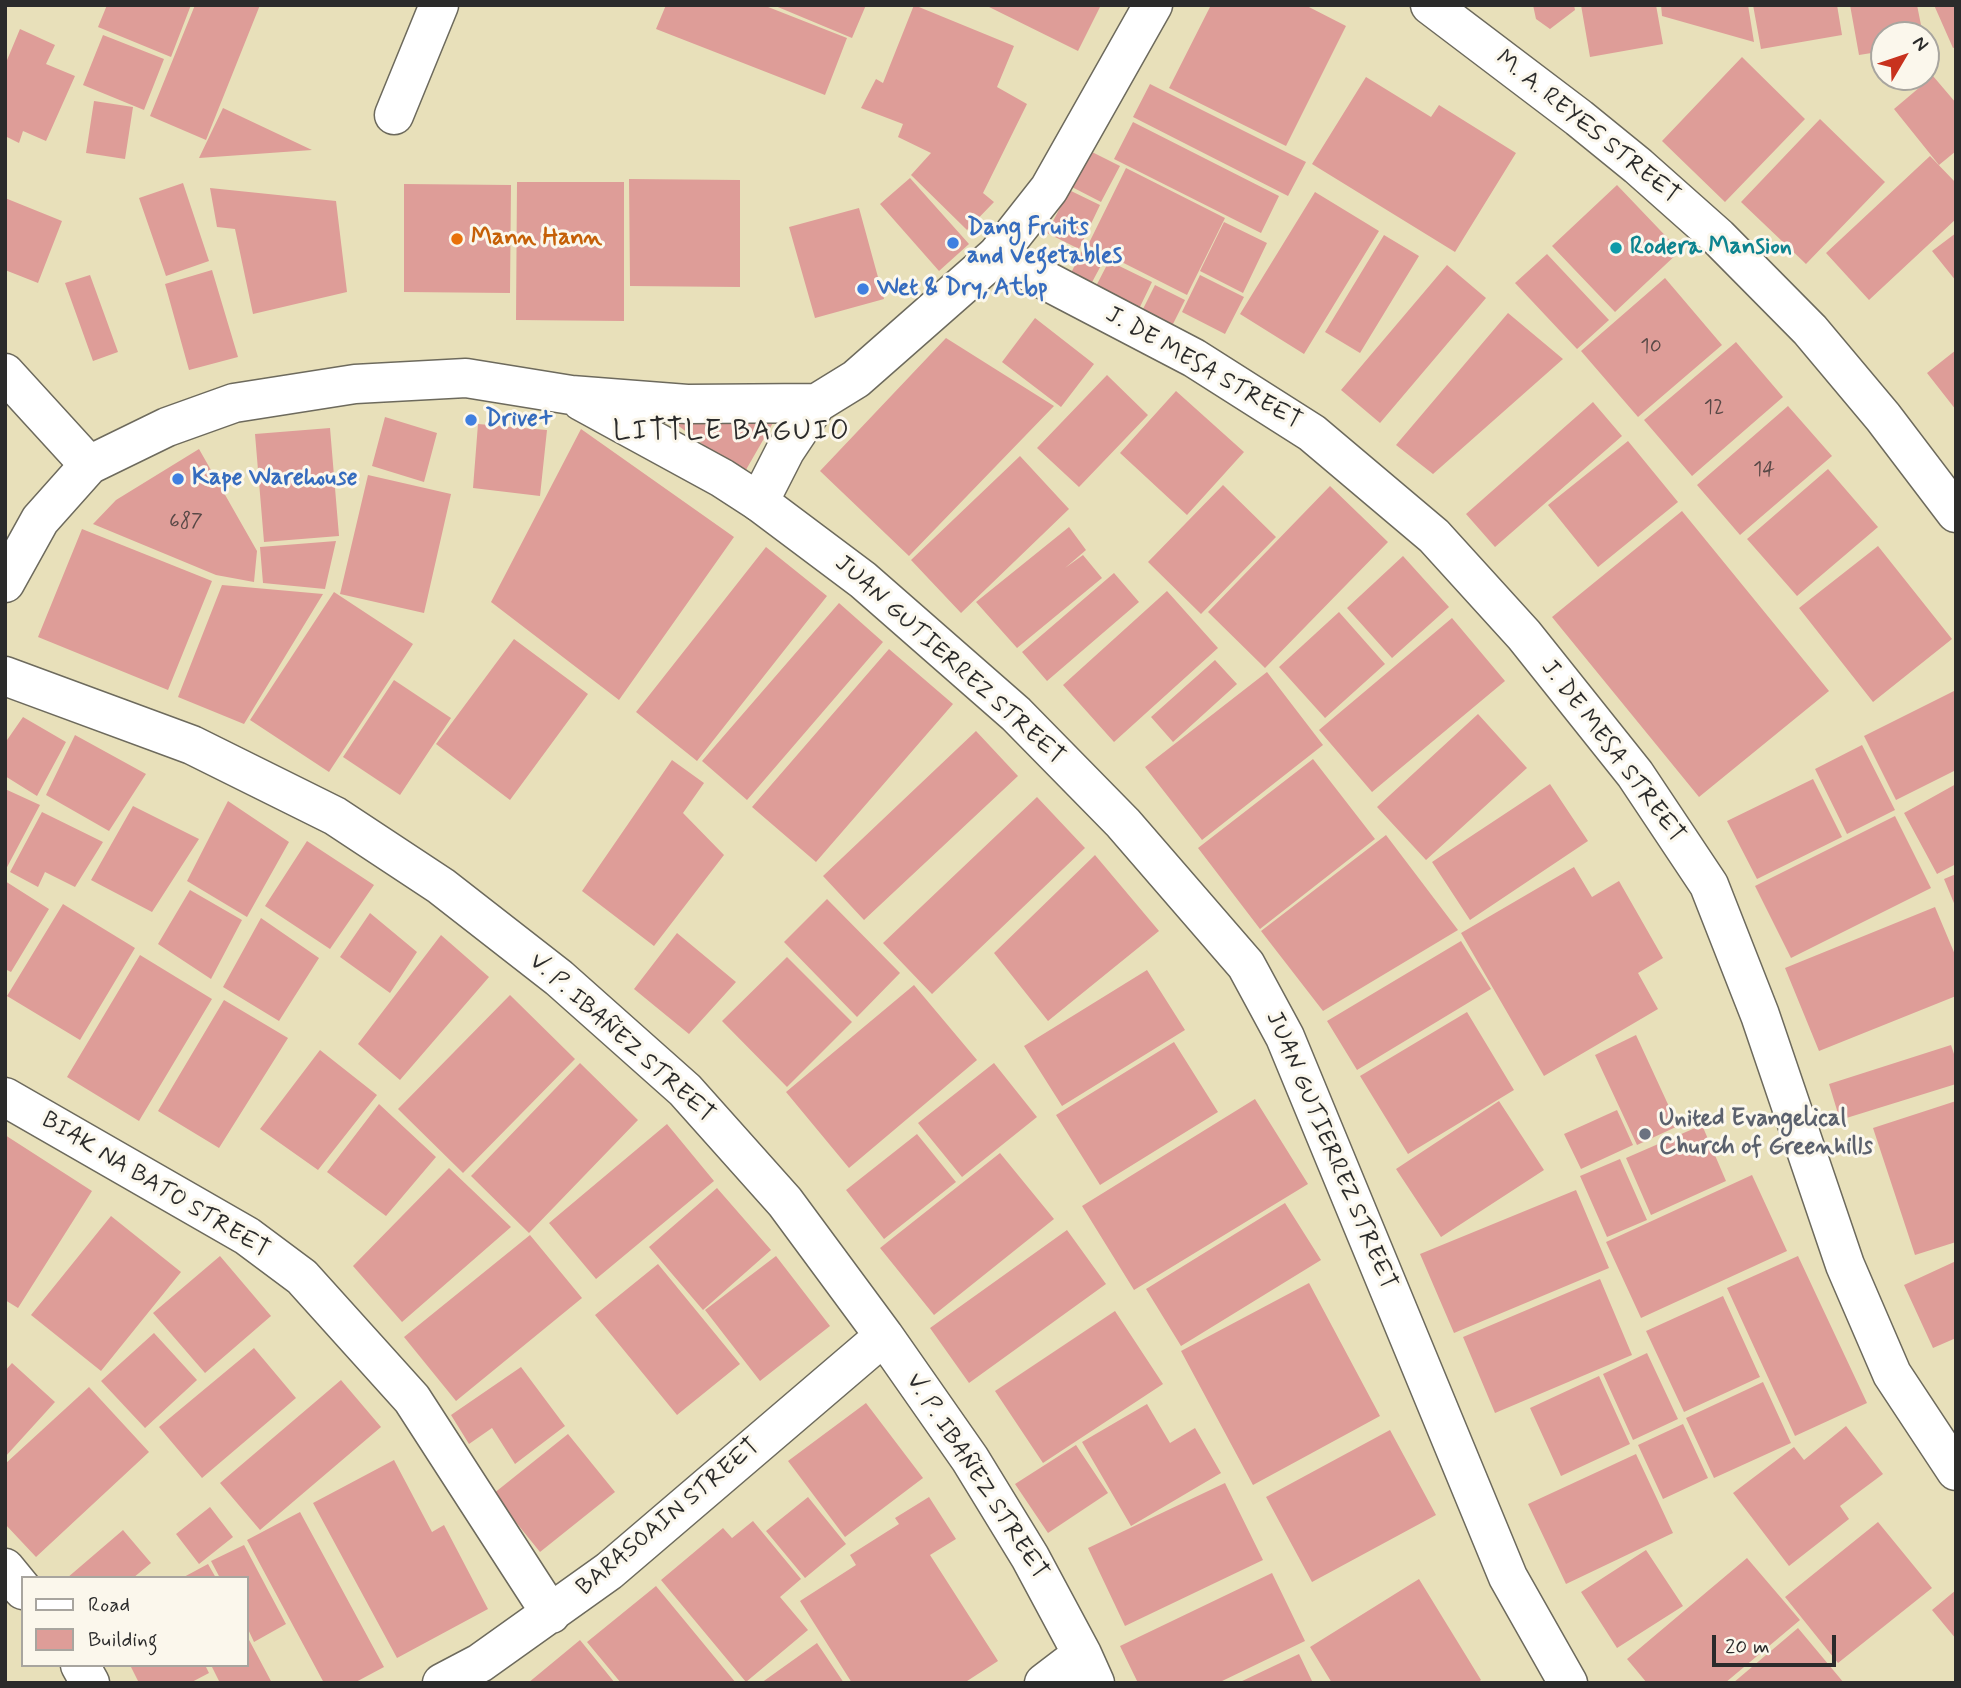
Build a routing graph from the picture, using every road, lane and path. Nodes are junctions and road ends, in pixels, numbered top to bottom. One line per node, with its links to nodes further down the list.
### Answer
1 (439, 5): 4 (street)
2 (1153, 5): 5 (street)
3 (1430, 5): 11 (street, M. A. REYES STREET)
4 (394, 115)
5 (997, 255): 8 (street); 16 (street, J. DE MESA STREET)
6 (5, 373): 9 (street)
7 (571, 395): 8 (street); 9 (street); 10 (street, JUAN GUTIERREZ STREET)
8 (817, 403): 10 (street)
9 (89, 465): 12 (street)
10 (759, 502): 25 (street, JUAN GUTIERREZ STREET)
11 (1956, 513)
12 (5, 583)
13 (5, 676): 15 (street, V. P. IBAÑEZ STREET)
14 (5, 1097): 19 (street, BIAK NA BATO STREET)
15 (884, 1336): 19 (street, BARASOAIN STREET); 21 (street, V. P. IBAÑEZ STREET)
16 (1956, 1471)
17 (5, 1568): 18 (street)
18 (21, 1588)
19 (551, 1614): 23 (street, BARASOAIN STREET)
20 (81, 1667): 22 (street)
21 (1088, 1668): 24 (street)
22 (90, 1683)
23 (442, 1683)
24 (1044, 1683)
25 (1568, 1683)

